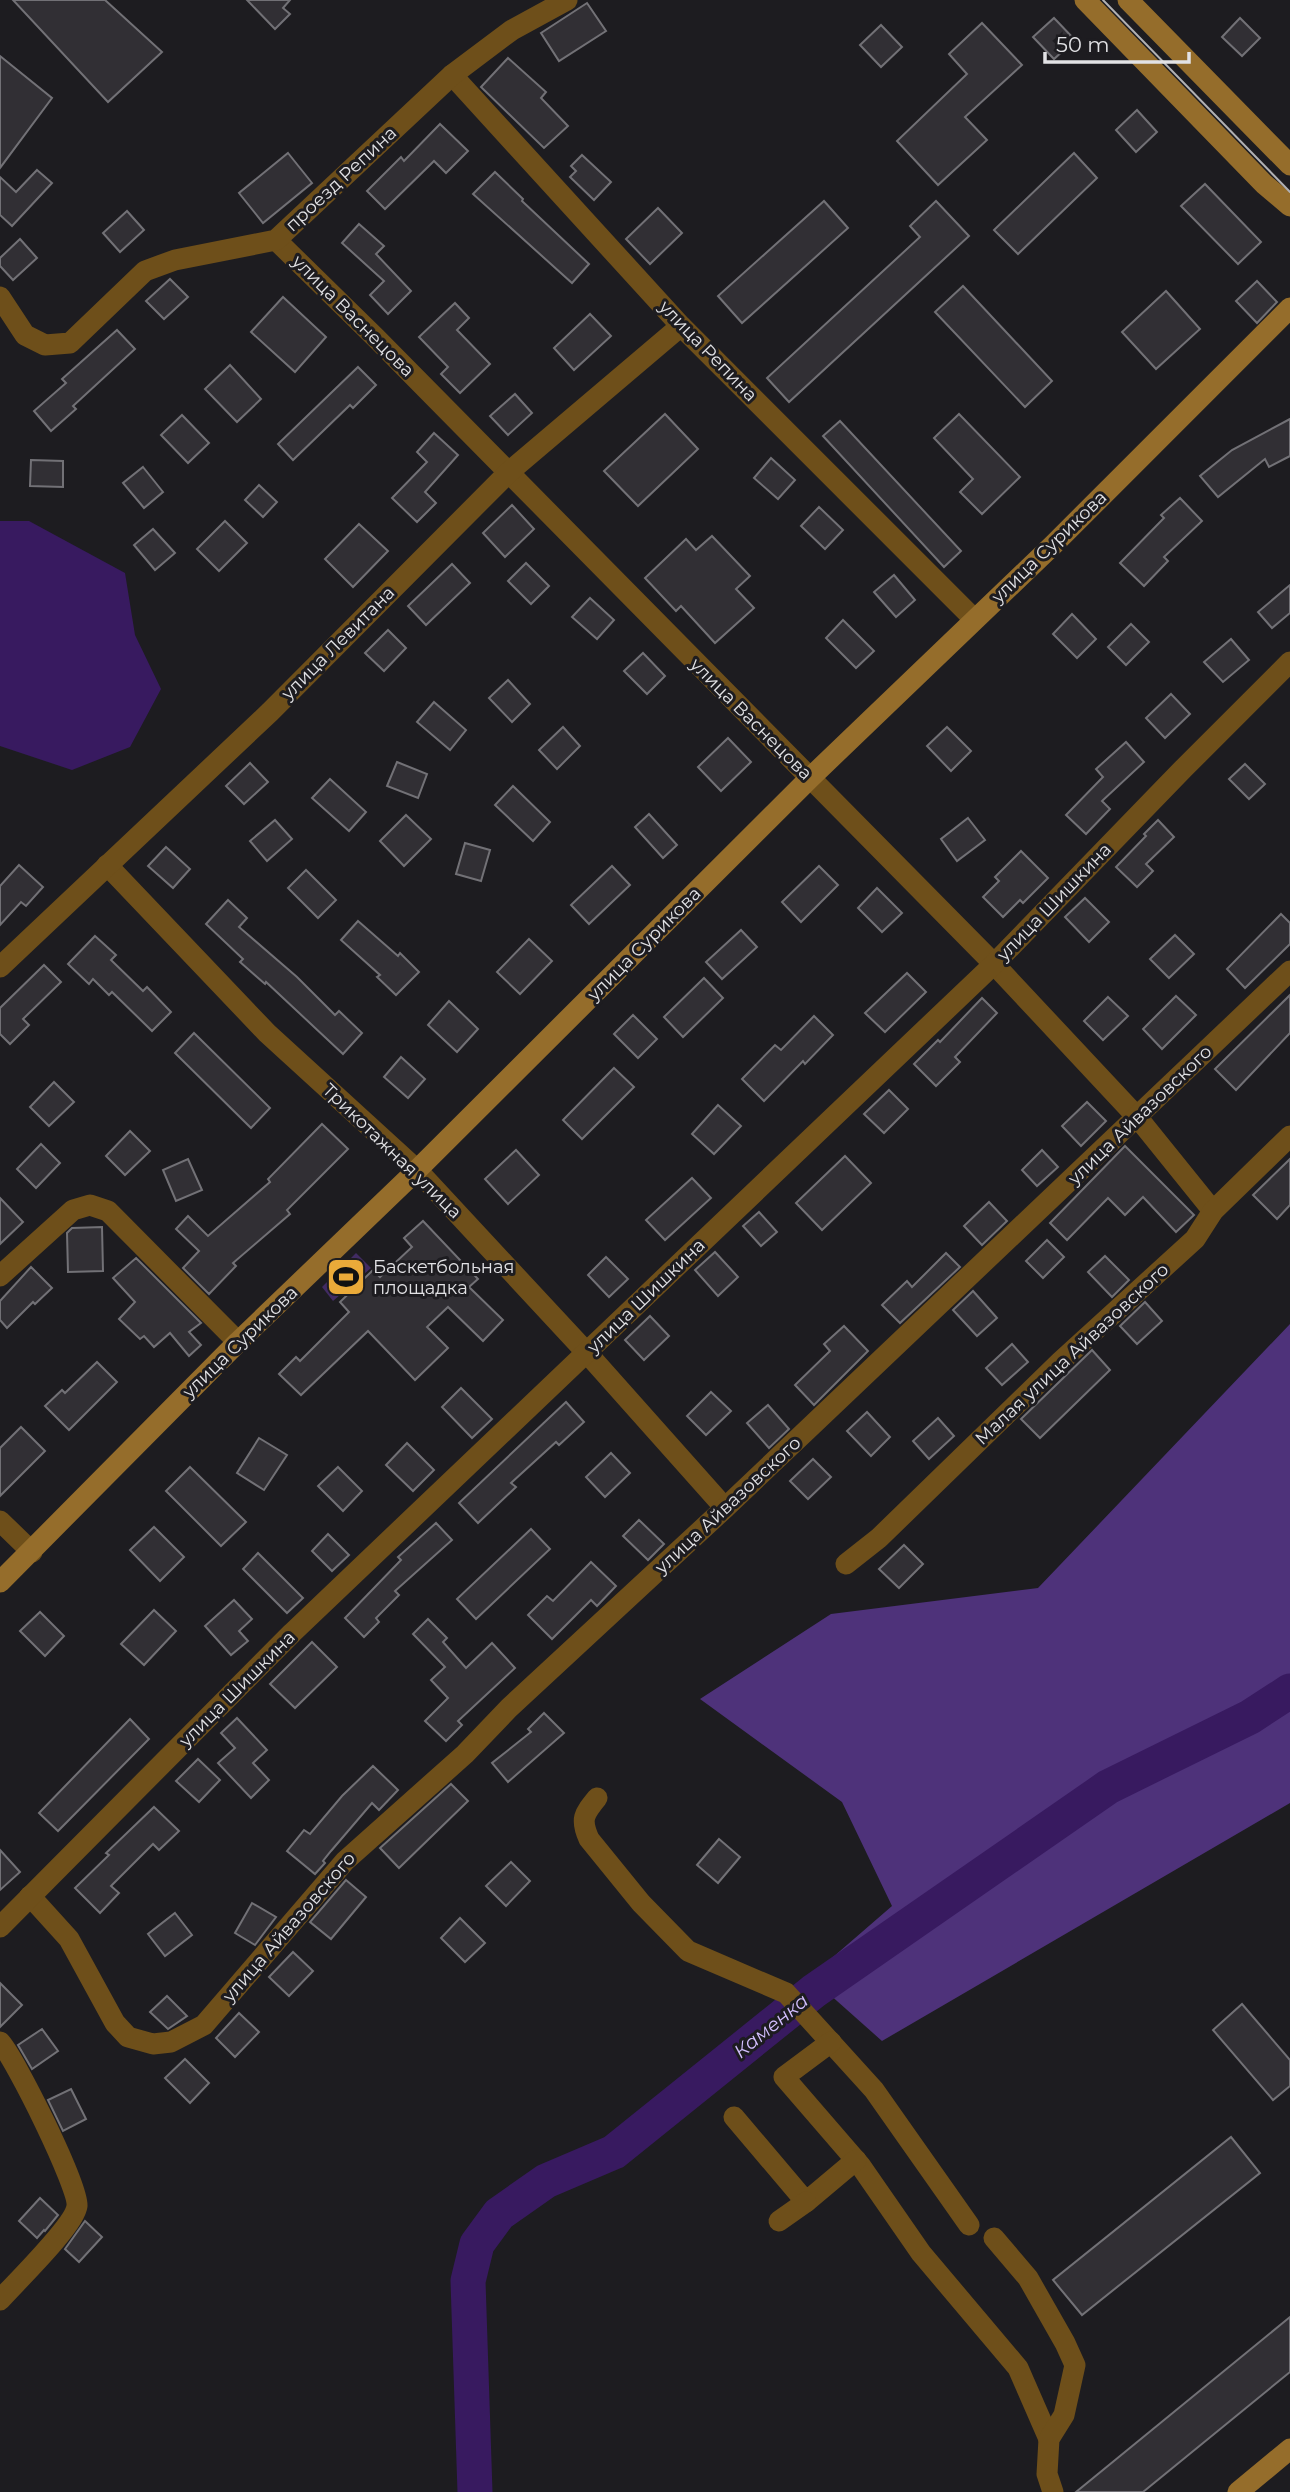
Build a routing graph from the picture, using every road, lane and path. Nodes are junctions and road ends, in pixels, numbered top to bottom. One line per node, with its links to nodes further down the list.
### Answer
1 (568, 0): 4 (street, проезд Репина)
2 (1085, 0): 6 (street)
3 (1128, 0): 5 (street)
4 (452, 75): 7 (street, проезд Репина); 10 (street, улица Репина)
5 (1290, 165)
6 (1290, 206)
7 (276, 240): 8 (street, проезд Репина); 11 (street, улица Васнецова)
8 (0, 297)
9 (1290, 308): 12 (street, улица Сурикова)
10 (681, 326): 11 (street, улица Левитана); 12 (street, улица Репина)
11 (509, 472): 14 (street, улица Васнецова); 15 (street, улица Левитана)
12 (974, 619): 14 (street, улица Сурикова)
13 (1290, 663): 16 (street, улица Шишкина)
14 (810, 778): 16 (street, улица Васнецова); 21 (street, улица Сурикова)
15 (107, 865): 17 (street, улица Левитана); 21 (street, Трикотажная улица)
16 (994, 964): 19 (street, улица Васнецова); 25 (street, улица Шишкина)
17 (0, 967)
18 (1290, 971): 19 (street, улица Айвазовского)
19 (1138, 1118): 22 (street, улица Васнецова); 26 (street, улица Айвазовского)
20 (1290, 1136): 22 (street, Малая улица Айвазовского)
21 (417, 1170): 24 (street, улица Сурикова); 25 (street, Трикотажная улица)
22 (1213, 1211): 29 (street, Малая улица Айвазовского)
23 (0, 1276): 24 (street)
24 (238, 1342): 28 (street, улица Сурикова)
25 (587, 1353): 26 (street, Трикотажная улица); 32 (street, улица Шишкина)
26 (725, 1508): 32 (street, улица Айвазовского)
27 (0, 1521): 28 (street)
28 (32, 1552): 30 (street, улица Сурикова)
29 (846, 1564)
30 (0, 1582)
31 (597, 1797): 35 (street)
32 (30, 1896): 33 (street, улица Шишкина)
33 (0, 1927)
34 (0, 2042): 42 (street)
35 (831, 2042): 37 (street); 40 (street)
36 (734, 2118): 38 (street)
37 (856, 2160): 38 (street); 43 (street)
38 (806, 2202): 39 (street)
39 (779, 2221)
40 (969, 2225)
41 (994, 2238): 43 (street)
42 (0, 2300)
43 (1049, 2439): 45 (street)
44 (1290, 2449): 46 (street)
45 (1053, 2492)
46 (1238, 2492)

